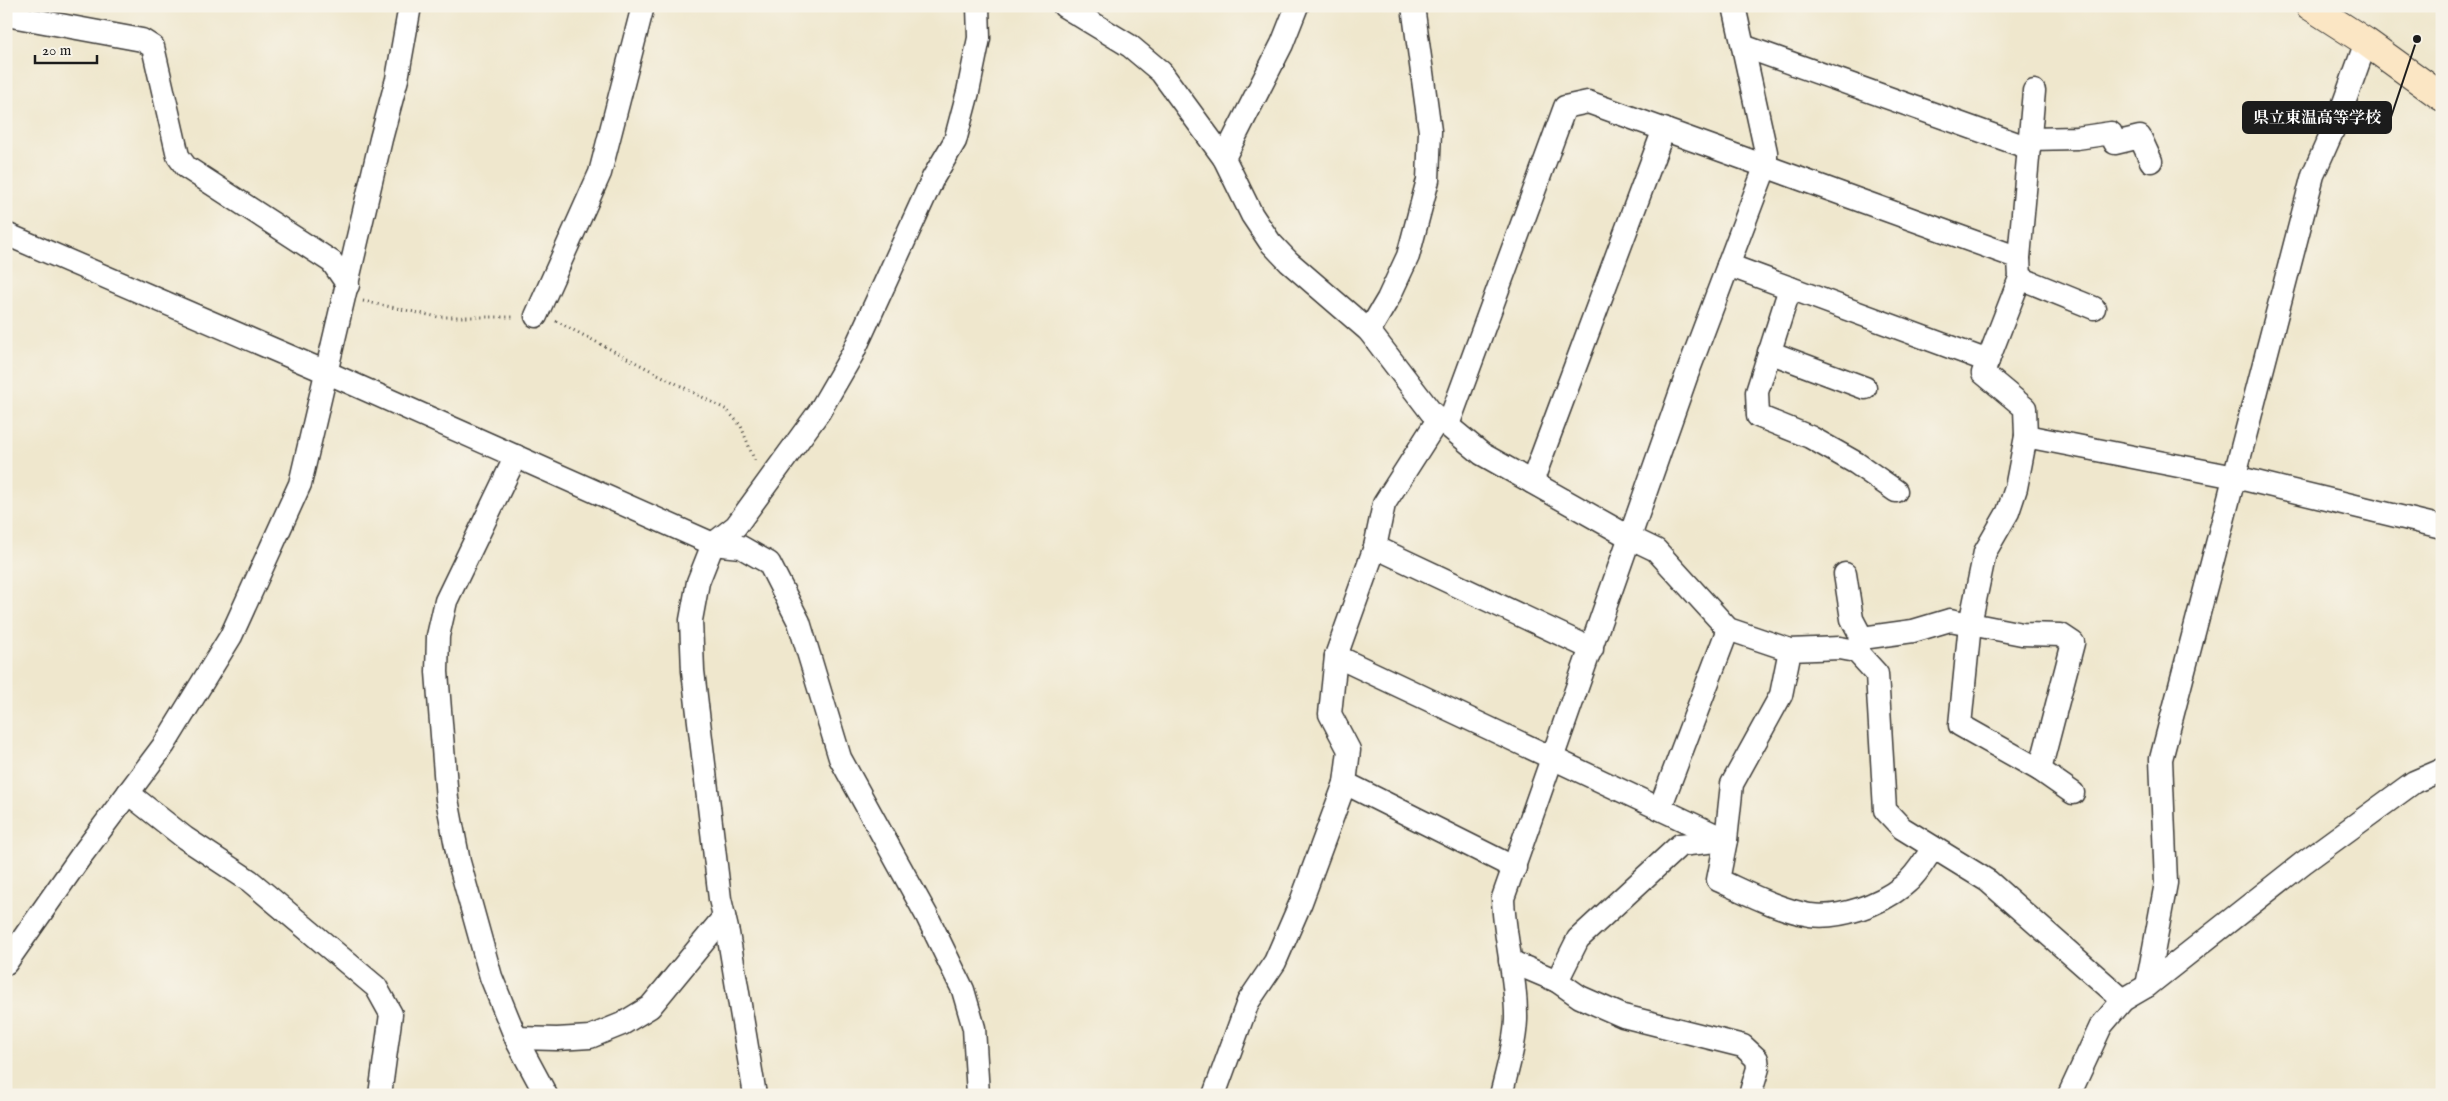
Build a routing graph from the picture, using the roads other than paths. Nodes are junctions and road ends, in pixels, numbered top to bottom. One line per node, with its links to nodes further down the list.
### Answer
1 (410, 6): 23 (street)
2 (644, 6): 25 (street)
3 (978, 6): 39 (street)
4 (1064, 6): 16 (street)
5 (1297, 6): 16 (street)
6 (1413, 6): 26 (street)
7 (1734, 6): 11 (street)
8 (2310, 6): 10 (street)
9 (6, 15): 23 (street)
10 (2366, 42): 13 (street); 34 (street)
11 (1743, 46): 15 (street); 18 (street)
12 (2034, 91): 15 (street)
13 (2442, 97)
14 (1664, 129): 18 (street); 31 (street); 35 (street)
15 (2029, 144): 17 (street); 21 (street)
16 (1224, 158): 26 (street)
17 (2151, 161)
18 (1766, 165): 20 (street); 21 (street)
19 (6, 234): 29 (street)
20 (1728, 265): 22 (street); 38 (street)
21 (2020, 268): 24 (street); 28 (street)
22 (1790, 288): 27 (street); 28 (street)
23 (347, 291): 29 (street)
24 (2094, 308)
25 (536, 316)
26 (1369, 331): 31 (street)
27 (1769, 352): 30 (street); 36 (street)
28 (1988, 361): 32 (street)
29 (326, 372): 33 (street); 52 (street)
30 (1866, 388)
31 (1443, 422): 35 (street); 40 (street)
32 (2026, 436): 34 (street); 42 (street)
33 (516, 456): 39 (street); 64 (street)
34 (2235, 477): 37 (street); 62 (street)
35 (1532, 482): 38 (street)
36 (1896, 491)
37 (2442, 527)
38 (1631, 538): 43 (street); 45 (street)
39 (714, 544): 58 (street); 68 (street)
40 (1375, 547): 45 (street); 47 (street)
41 (1845, 574): 44 (street)
42 (1970, 624): 44 (street); 49 (street); 49 (street)
43 (1728, 629): 46 (street); 54 (street)
44 (1859, 644): 46 (street); 56 (street)
45 (1592, 649): 48 (street)
46 (1790, 650): 55 (street)
47 (1336, 656): 48 (street); 51 (street)
48 (1554, 758): 54 (street); 57 (street)
49 (2040, 770): 53 (street)
50 (2442, 770): 62 (street)
51 (1345, 783): 57 (street); 69 (street)
52 (128, 793): 60 (street); 65 (street)
53 (2073, 793)
54 (1660, 808): 55 (street)
55 (1726, 840): 56 (street); 61 (street)
56 (1933, 848): 63 (street)
57 (1515, 868): 59 (street)
58 (724, 917): 64 (street); 67 (street)
59 (1510, 961): 61 (street); 70 (street)
60 (6, 963)
61 (1557, 981): 71 (street)
62 (2147, 986): 63 (street)
63 (2123, 1000): 72 (street)
64 (516, 1038): 66 (street)
65 (383, 1092)
66 (546, 1095)
67 (754, 1095)
68 (978, 1095)
69 (1214, 1095)
70 (1501, 1095)
71 (1750, 1095)
72 (2069, 1095)

